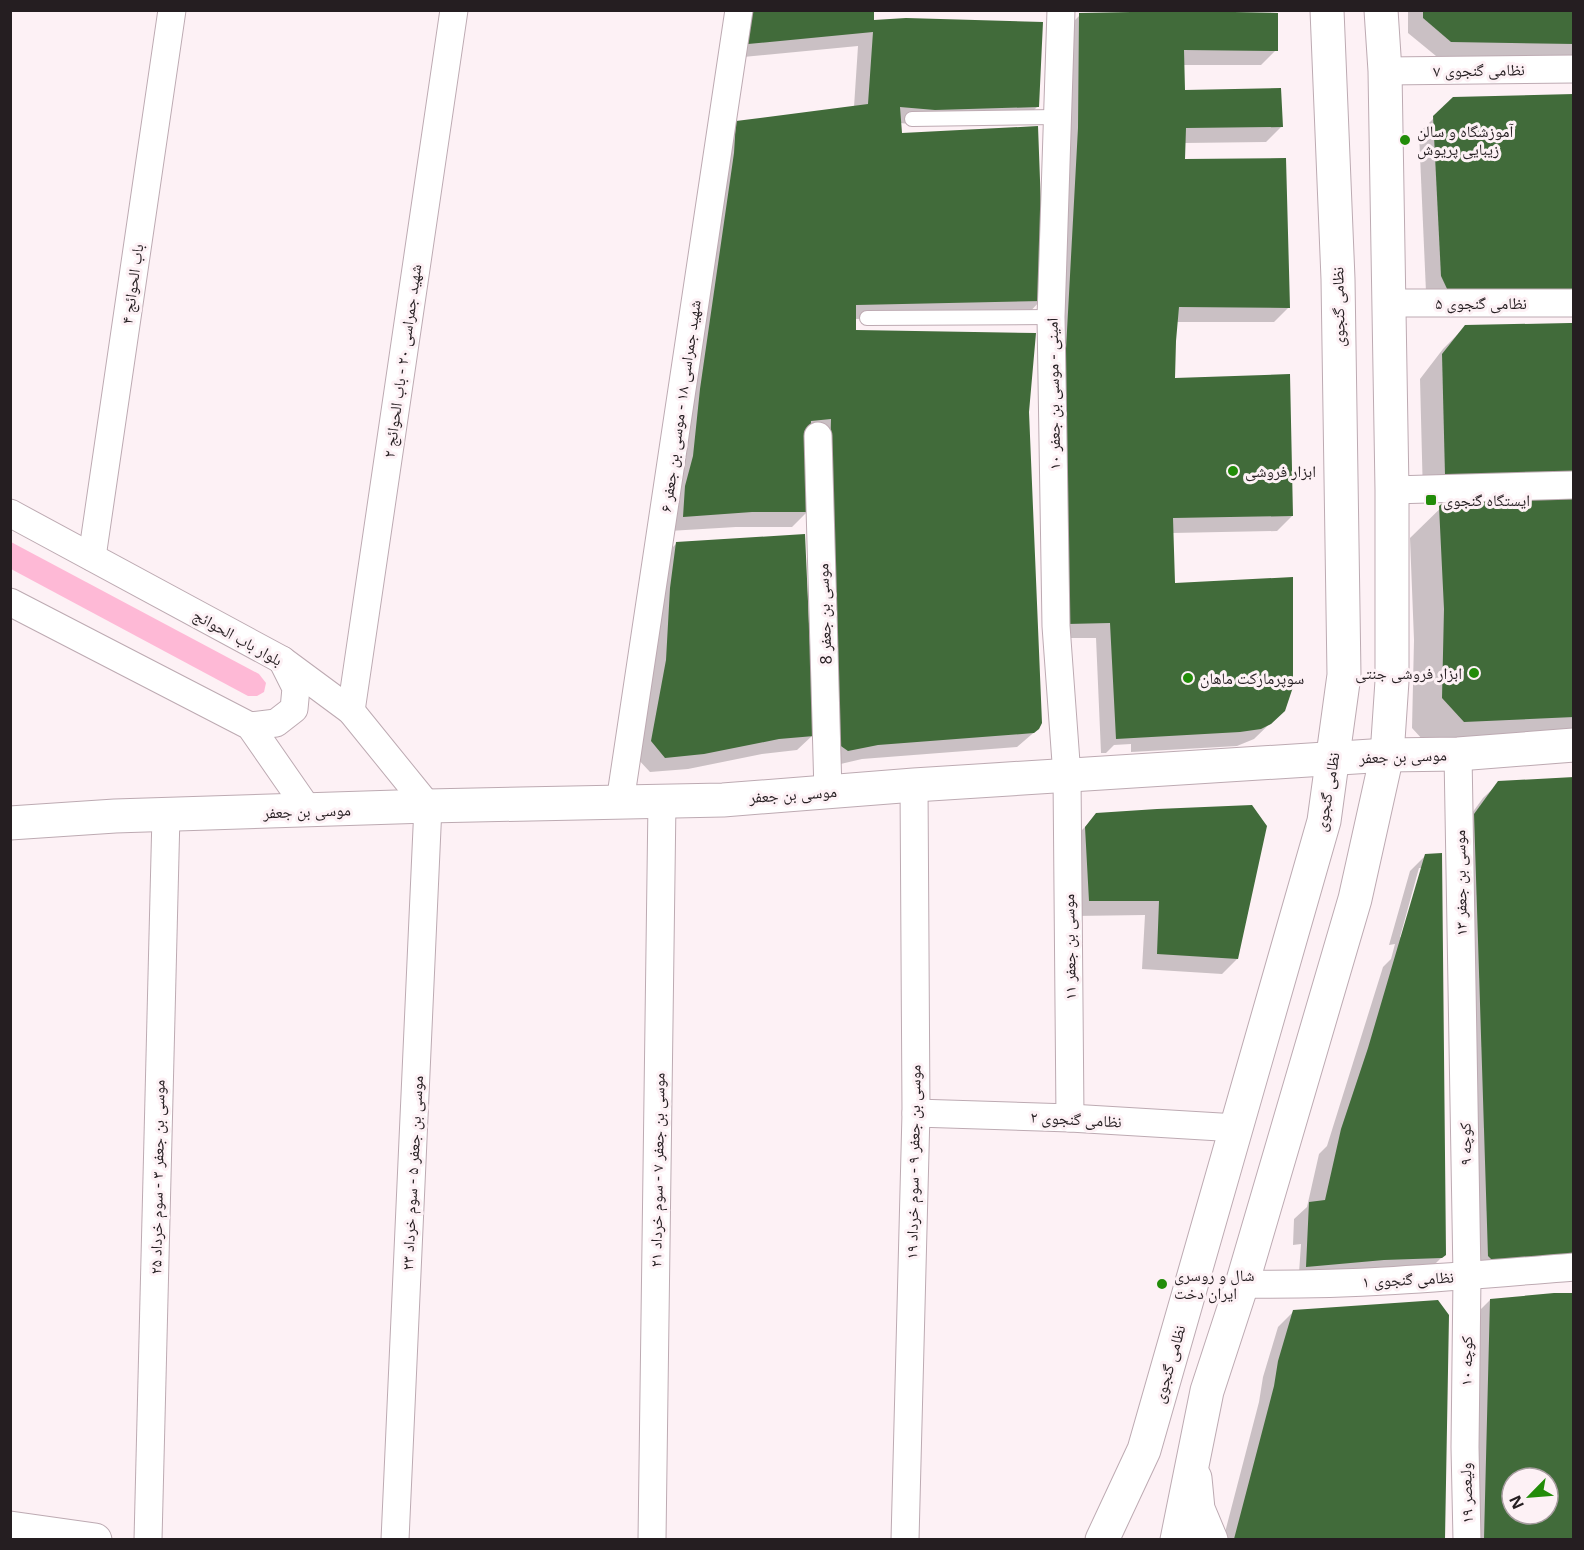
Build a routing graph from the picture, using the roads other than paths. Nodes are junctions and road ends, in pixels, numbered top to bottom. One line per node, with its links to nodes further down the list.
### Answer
1 (172, 10): 19 (street, باب الحوائج ۴)
2 (454, 10): 22 (street, شهید جمراسی ۲۰ - باب الحوائج ۲)
3 (739, 10): 32 (street, شهید جمراسی ۱۸ - موسی بن جعفر ۶)
4 (1061, 10): 9 (street, امینی - موسی بن جعفر ۱۰)
5 (1327, 10): 27 (street, نظامی گنجوی)
6 (1381, 10): 8 (street)
7 (1574, 69): 8 (street, نظامی گنجوی ۷)
8 (1385, 71): 11 (street)
9 (1057, 117): 10 (lane); 13 (street, امینی - موسی بن جعفر ۱۰)
10 (912, 119)
11 (1389, 303): 12 (street, نظامی گنجوی ۵); 17 (street)
12 (1574, 303)
13 (1051, 317): 14 (lane); 28 (street, امینی - موسی بن جعفر ۱۰)
14 (867, 318)
15 (818, 436): 30 (street, موسی بن جعفر 8)
16 (1574, 485): 17 (street)
17 (1392, 490): 26 (street)
18 (10, 513): 19 (street, بلوار باب الحوائج)
19 (92, 557): 21 (street, بلوار باب الحوائج)
20 (10, 602): 23 (street)
21 (282, 660): 22 (street, بلوار باب الحوائج); 23 (street)
22 (351, 711): 33 (street, بلوار باب الحوائج)
23 (250, 726): 34 (street)
24 (1574, 745): 25 (street, موسی بن جعفر)
25 (1458, 754): 26 (street, موسی بن جعفر); 37 (street, موسی بن جعفر ۱۳)
26 (1387, 755): 27 (street, موسی بن جعفر); 43 (street)
27 (1334, 759): 28 (street, موسی بن جعفر); 40 (street, نظامی گنجوی)
28 (1067, 776): 29 (street, موسی بن جعفر); 39 (street, موسی بن جعفر ۱۱)
29 (914, 785): 30 (street, موسی بن جعفر); 38 (street, موسی بن جعفر ۹ - سوم خرداد ۱۹)
30 (828, 792): 31 (street, موسی بن جعفر)
31 (662, 801): 32 (street, موسی بن جعفر); 51 (street, موسی بن جعفر ۷ - سوم خرداد ۲۱)
32 (620, 802): 33 (street, موسی بن جعفر)
33 (428, 806): 34 (street, موسی بن جعفر); 50 (street, موسی بن جعفر ۵ - سوم خرداد ۲۳)
34 (309, 811): 35 (street, موسی بن جعفر)
35 (166, 815): 36 (street, موسی بن جعفر); 49 (street, موسی بن جعفر ۳ - سوم خرداد ۲۵)
36 (10, 823)
37 (1463, 1011): 42 (street, کوچه ۹)
38 (915, 1113): 39 (street, نظامی گنجوی ۲); 52 (street, موسی بن جعفر ۹ - سوم خرداد ۱۹)
39 (1070, 1118): 40 (street, نظامی گنجوی ۲)
40 (1237, 1128): 47 (street, نظامی گنجوی)
41 (1574, 1267): 42 (street, نظامی گنجوی ۱)
42 (1467, 1276): 43 (street, نظامی گنجوی ۱); 44 (street, کوچه ۱۰)
43 (1242, 1284): 45 (street)
44 (1465, 1447): 55 (street, ولیعصر ۱۹)
45 (1193, 1455): 53 (street); 54 (street)
46 (10, 1528): 48 (street)
47 (1106, 1536)
48 (95, 1539)
49 (148, 1539)
50 (395, 1539)
51 (652, 1539)
52 (905, 1539)
53 (1177, 1539)
54 (1211, 1539)
55 (1467, 1539)

